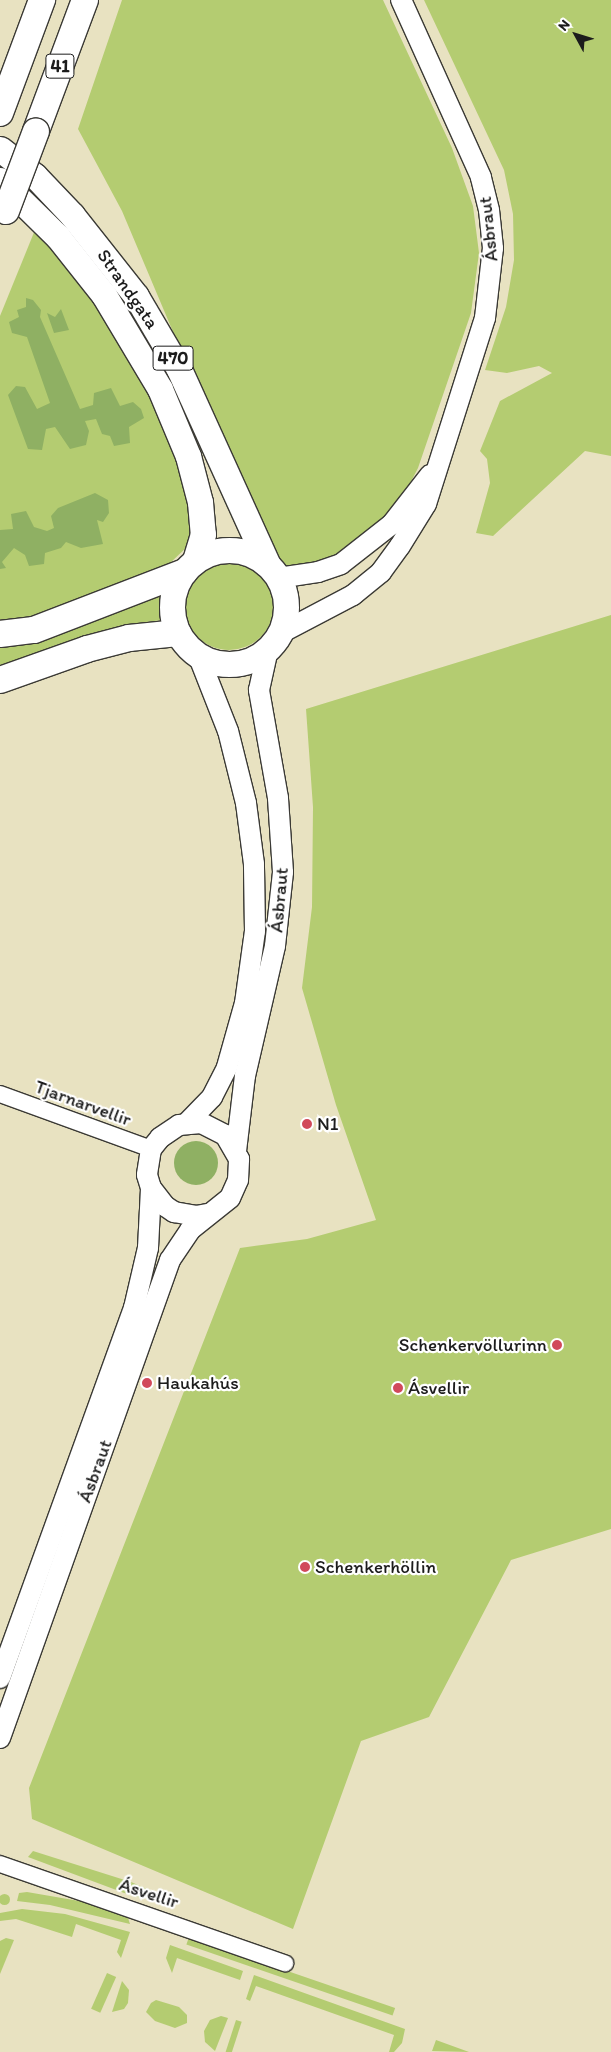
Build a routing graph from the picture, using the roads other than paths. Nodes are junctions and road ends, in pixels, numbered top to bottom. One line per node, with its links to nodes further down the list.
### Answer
1 (42, 0): 4 (highway, 41)
2 (85, 0): 7 (highway, 41, bridge)
3 (401, 0): 8 (street, Ásbraut)
4 (2, 109)
5 (0, 149): 10 (main road, Strandgata / 470)
6 (0, 180): 9 (main road, Strandgata / 470)
7 (3, 219)
8 (437, 463): 10 (street, Ásbraut); 13 (street, Ásbraut)
9 (190, 566): 10 (main road); 11 (main road, 470); 12 (highway)
10 (273, 571): 13 (main road, 470)
11 (178, 633): 14 (main road); 15 (highway)
12 (0, 634)
13 (273, 642): 14 (main road); 19 (street, Ásbraut)
14 (198, 655): 17 (street, Ásbraut)
15 (0, 680)
16 (0, 1094): 18 (street, Tjarnarvellir)
17 (187, 1123): 18 (street); 19 (street)
18 (152, 1149): 20 (street)
19 (236, 1151): 21 (street)
20 (151, 1188): 21 (street); 22 (street, Ásbraut)
21 (207, 1214): 23 (street, Ásbraut)
22 (0, 1678)
23 (0, 1738)
24 (0, 1864): 25 (street, Ásvellir)
25 (285, 1963)

